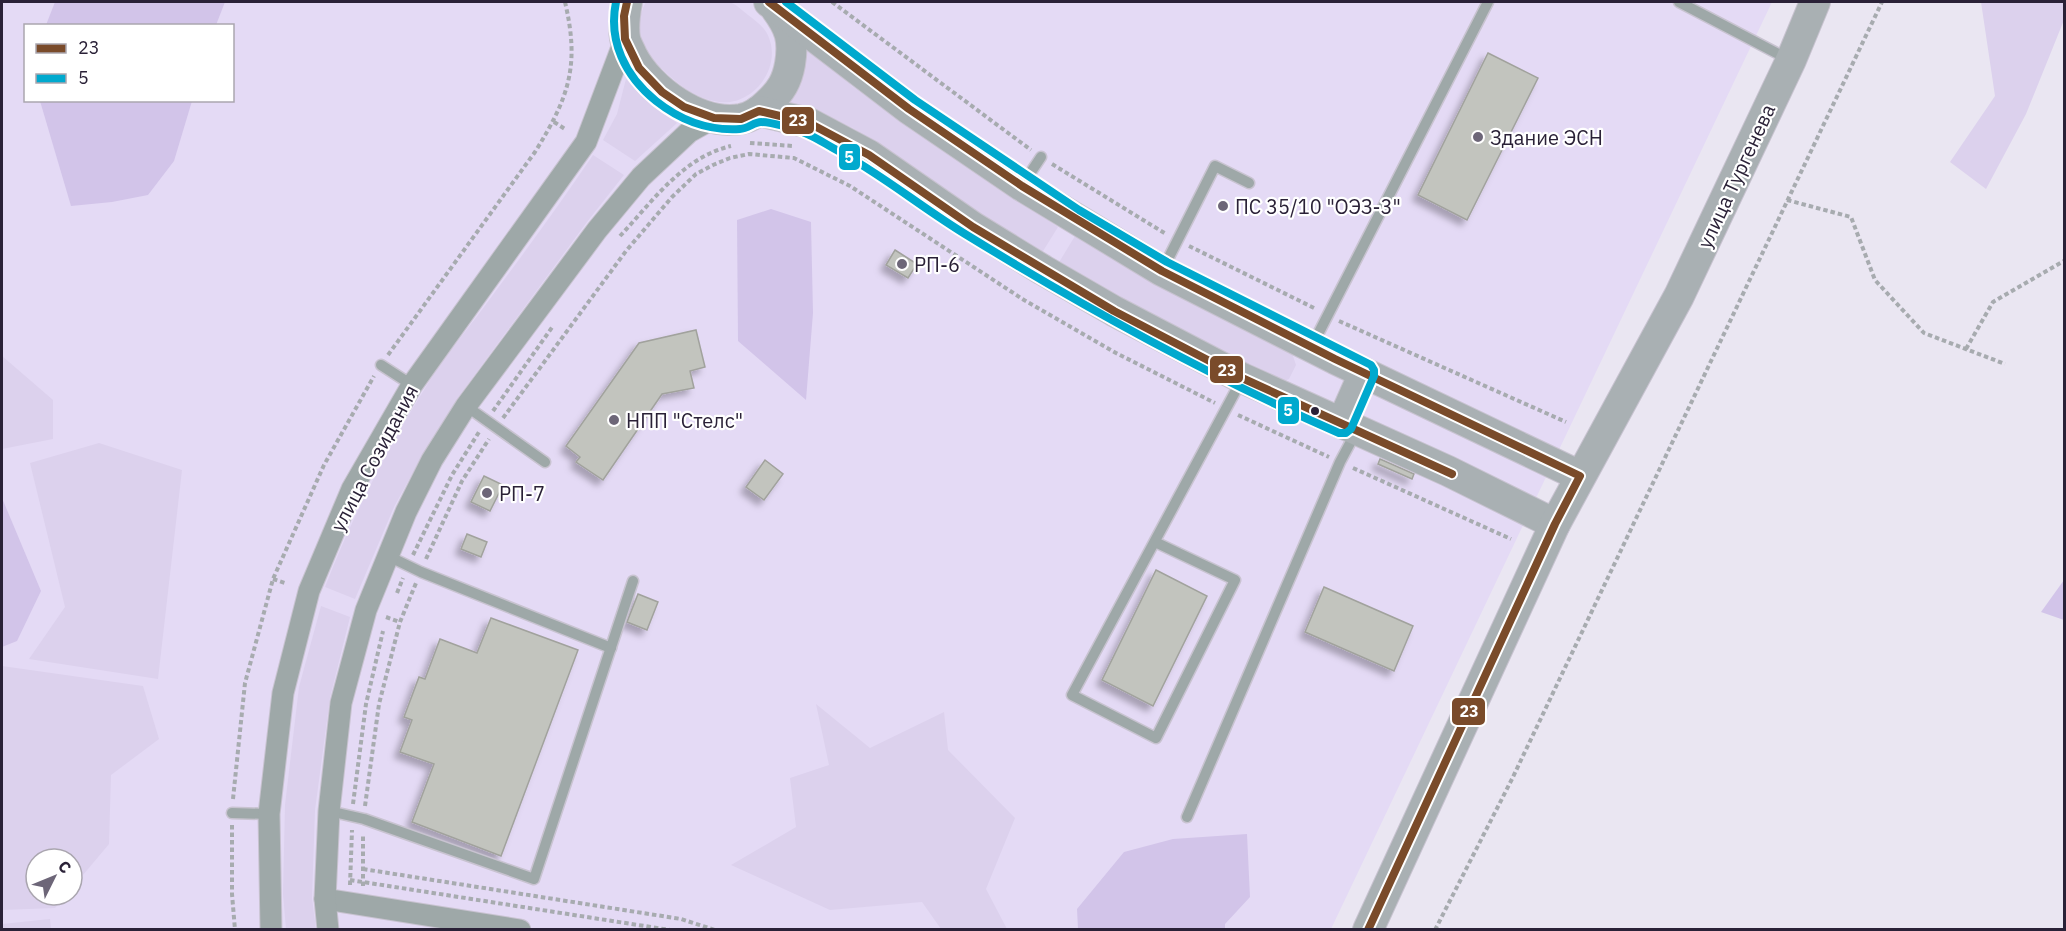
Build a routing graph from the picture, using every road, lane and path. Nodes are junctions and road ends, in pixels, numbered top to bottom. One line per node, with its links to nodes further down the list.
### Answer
1 (627, 2): 7 (street)
2 (1488, 2): 30 (lane)
3 (1679, 2): 8 (lane)
4 (1815, 2): 8 (street, улица Тургенева)
5 (1882, 2): 23 (path)
6 (770, 3): 9 (street); 18 (street)
7 (625, 39): 10 (street); 36 (street, улица Созидания)
8 (1791, 60): 44 (street, улица Тургенева)
9 (759, 111): 10 (street); 35 (street)
10 (714, 118): 37 (street)
11 (554, 122): 12 (path)
12 (565, 129)
13 (749, 143): 15 (path)
14 (738, 145): 20 (path)
15 (797, 146)
16 (1041, 157): 18 (lane)
17 (1248, 183): 26 (lane)
18 (1022, 186): 26 (street)
19 (1092, 189): 22 (path)
20 (663, 191): 21 (path); 24 (path)
21 (672, 197): 28 (path); 41 (path)
22 (1086, 198)
23 (1787, 200): 31 (path); 76 (path)
24 (614, 243)
25 (2064, 261): 31 (path)
26 (1162, 271): 30 (street)
27 (1028, 294): 28 (path)
28 (1024, 300): 38 (path)
29 (555, 323): 39 (path)
30 (1312, 347): 34 (street)
31 (1966, 349): 32 (path)
32 (2005, 364)
33 (381, 365): 36 (lane)
34 (1364, 373): 40 (street); 44 (street)
35 (1242, 378): 38 (lane); 40 (street)
36 (412, 385): 61 (street, улица Созидания)
37 (466, 406): 39 (lane); 48 (street)
38 (1226, 409): 43 (path); 47 (lane)
39 (486, 420): 41 (lane); 49 (path)
40 (1350, 426): 43 (lane); 45 (street)
41 (496, 427): 42 (lane); 50 (path)
42 (545, 462)
43 (1340, 462): 46 (path); 63 (lane)
44 (1580, 476): 45 (street, улица Тургенева)
45 (1555, 524): 75 (street, улица Тургенева)
46 (1511, 538)
47 (1155, 542): 47 (lane)
48 (388, 556): 49 (lane); 59 (street)
49 (409, 566): 50 (lane); 54 (path)
50 (421, 572): 57 (path); 58 (lane)
51 (273, 579): 53 (path)
52 (633, 581): 58 (lane)
53 (285, 584)
54 (395, 597)
55 (391, 607): 56 (path)
56 (386, 617): 57 (path); 62 (path)
57 (400, 622): 64 (path)
58 (611, 648): 64 (lane)
59 (328, 811): 62 (lane); 68 (street)
60 (232, 813): 61 (lane)
61 (269, 814): 70 (street, улица Созидания)
62 (352, 816): 64 (lane); 66 (path)
63 (1187, 817)
64 (364, 819): 65 (path)
65 (363, 869): 67 (path); 74 (path)
66 (350, 880): 67 (path); 69 (path)
67 (363, 882): 69 (path); 73 (path)
68 (325, 899): 69 (street); 71 (street)
69 (356, 904): 72 (street)
70 (270, 930)
71 (328, 930)
72 (520, 930)
73 (670, 930)
74 (715, 930)
75 (1368, 930)
76 (1435, 930)

